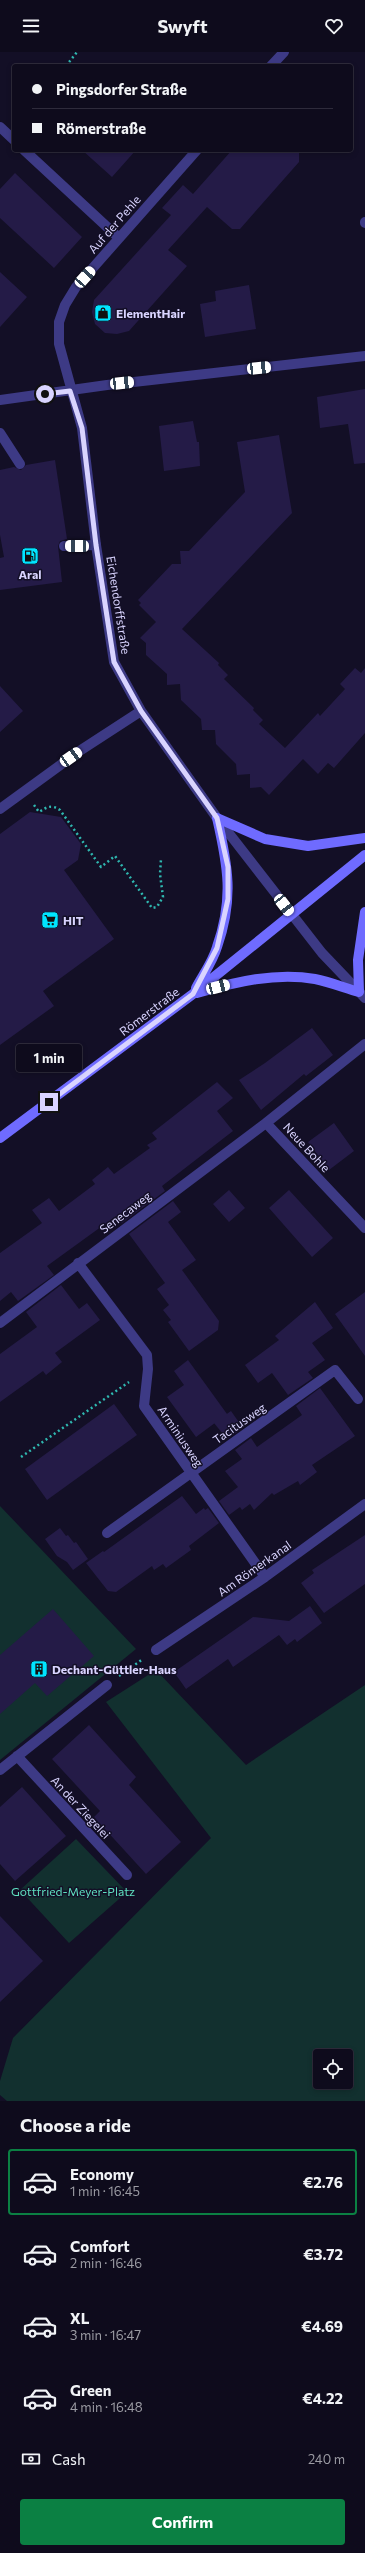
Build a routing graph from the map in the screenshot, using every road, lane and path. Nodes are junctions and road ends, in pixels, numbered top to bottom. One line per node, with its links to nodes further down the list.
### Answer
1 (77, 52): 3 (path)
2 (284, 52): 4 (street)
3 (68, 64)
4 (273, 64)
5 (0, 127): 6 (street)
6 (12, 138)
7 (26, 152): 9 (street)
8 (195, 152): 9 (street, Auf der Pehle)
9 (120, 238): 11 (street, Auf der Pehle)
10 (365, 356): 11 (street)
11 (70, 391): 12 (street); 15 (street, Eichendorffstraße)
12 (0, 400)
13 (0, 432): 14 (street)
14 (20, 464)
15 (96, 545): 16 (street); 17 (street, Eichendorffstraße)
16 (64, 546)
17 (141, 711): 18 (street); 20 (street, Eichendorffstraße)
18 (0, 809)
19 (39, 812): 23 (path)
20 (217, 818): 21 (main road); 25 (street, Eichendorffstraße); 26 (main road)
21 (365, 838)
22 (365, 855): 25 (main road, Römerstraße)
23 (161, 859)
24 (365, 912): 27 (main road)
25 (292, 914): 26 (main road, Römerstraße); 27 (street)
26 (193, 994): 27 (main road); 30 (main road, Römerstraße)
27 (362, 995)
28 (365, 1044): 29 (street, Neue Bohle)
29 (266, 1123): 31 (street, Neue Bohle); 32 (street, Senecaweg)
30 (0, 1138)
31 (365, 1228)
32 (78, 1263): 33 (street, Senecaweg); 34 (street, Arminiusweg)
33 (0, 1323)
34 (148, 1368): 36 (path); 37 (street, Arminiusweg)
35 (358, 1399): 37 (street, Tacitusweg)
36 (21, 1457)
37 (190, 1473): 39 (street, Tacitusweg); 40 (street, Arminiusweg)
38 (365, 1504): 40 (street, Am Römerkanal)
39 (107, 1533)
40 (265, 1577): 41 (street, Am Römerkanal)
41 (156, 1650): 42 (path)
42 (107, 1685): 43 (street)
43 (17, 1756): 44 (street); 45 (street, An der Ziegelei)
44 (0, 1770)
45 (127, 1875)

